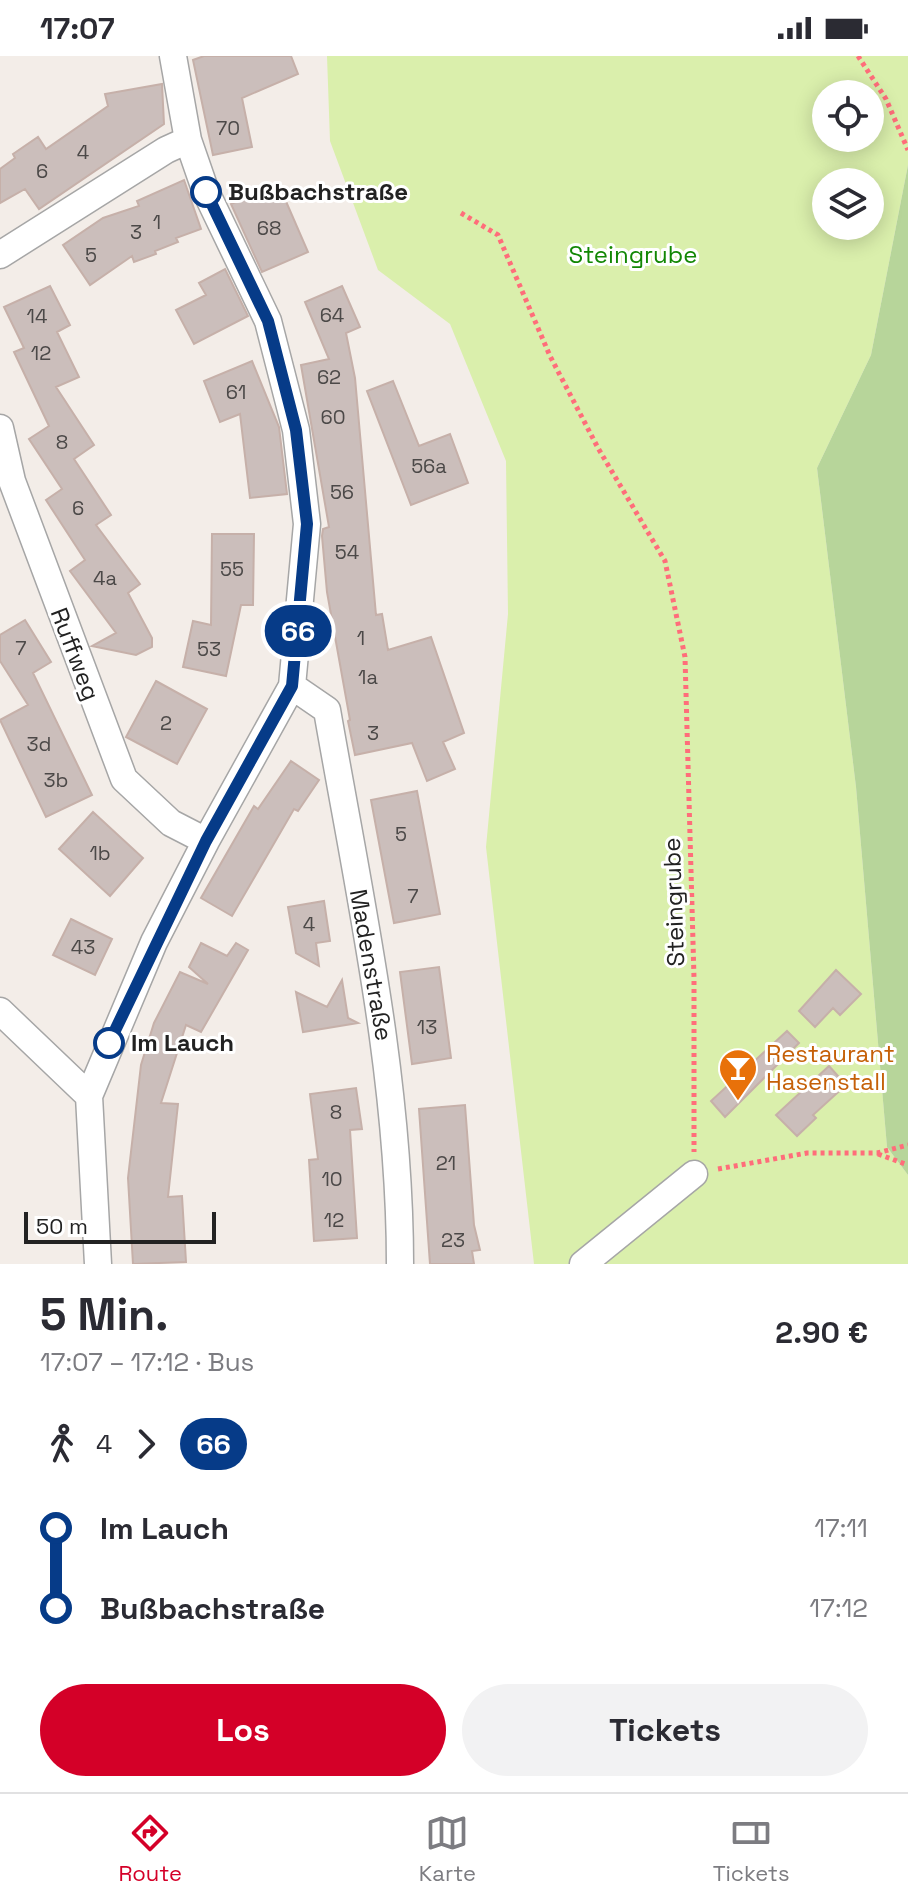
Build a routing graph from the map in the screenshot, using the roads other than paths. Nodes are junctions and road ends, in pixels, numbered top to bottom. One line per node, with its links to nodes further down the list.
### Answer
1 (173, 56): 2 (street)
2 (188, 140): 3 (street); 5 (street)
3 (0, 255)
4 (0, 428): 6 (street, Ruffweg)
5 (292, 686): 6 (street); 11 (street, Madenstraße)
6 (206, 841): 8 (street)
7 (0, 1011): 8 (street)
8 (89, 1096): 10 (street)
9 (694, 1174): 12 (street)
10 (98, 1264)
11 (400, 1264)
12 (583, 1264)

